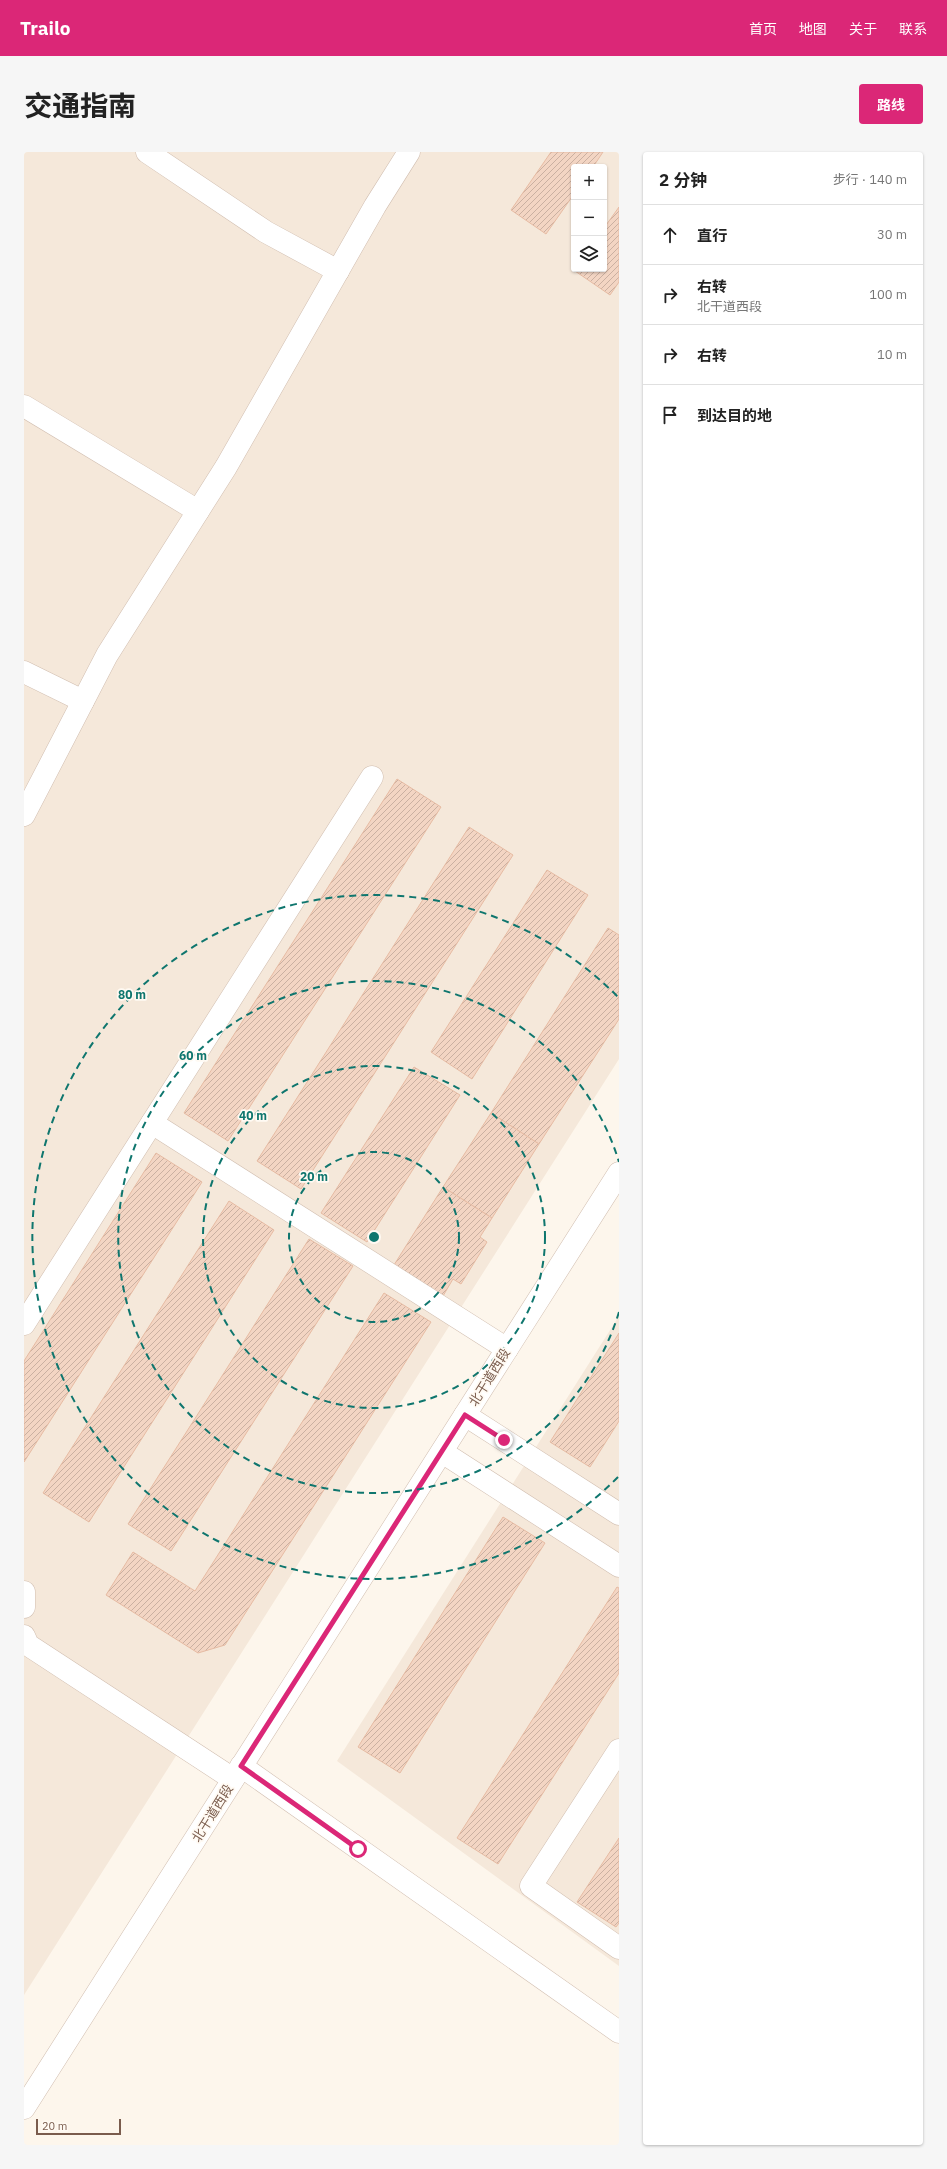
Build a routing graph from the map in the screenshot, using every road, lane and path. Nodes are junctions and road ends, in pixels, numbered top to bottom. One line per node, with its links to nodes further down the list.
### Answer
1 (147, 152): 3 (street)
2 (409, 152): 3 (street)
3 (338, 271): 5 (street)
4 (24, 406): 5 (street)
5 (198, 511): 7 (street)
6 (24, 672): 7 (street)
7 (83, 701): 9 (street)
8 (372, 777): 10 (street)
9 (24, 815)
10 (152, 1124): 12 (street); 13 (street)
11 (619, 1173): 13 (street, 北干道西段)
12 (24, 1324)
13 (507, 1349): 14 (street, 北干道西段)
14 (465, 1415): 15 (street, 北干道西段); 16 (street)
15 (442, 1452): 17 (street); 22 (street, 北干道西段)
16 (619, 1514)
17 (619, 1566)
18 (24, 1592): 19 (street)
19 (24, 1607)
20 (24, 1636): 22 (street)
21 (619, 1750): 23 (street)
22 (237, 1773): 24 (street); 25 (street, 北干道西段)
23 (619, 1948)
24 (619, 2032)
25 (24, 2108)

